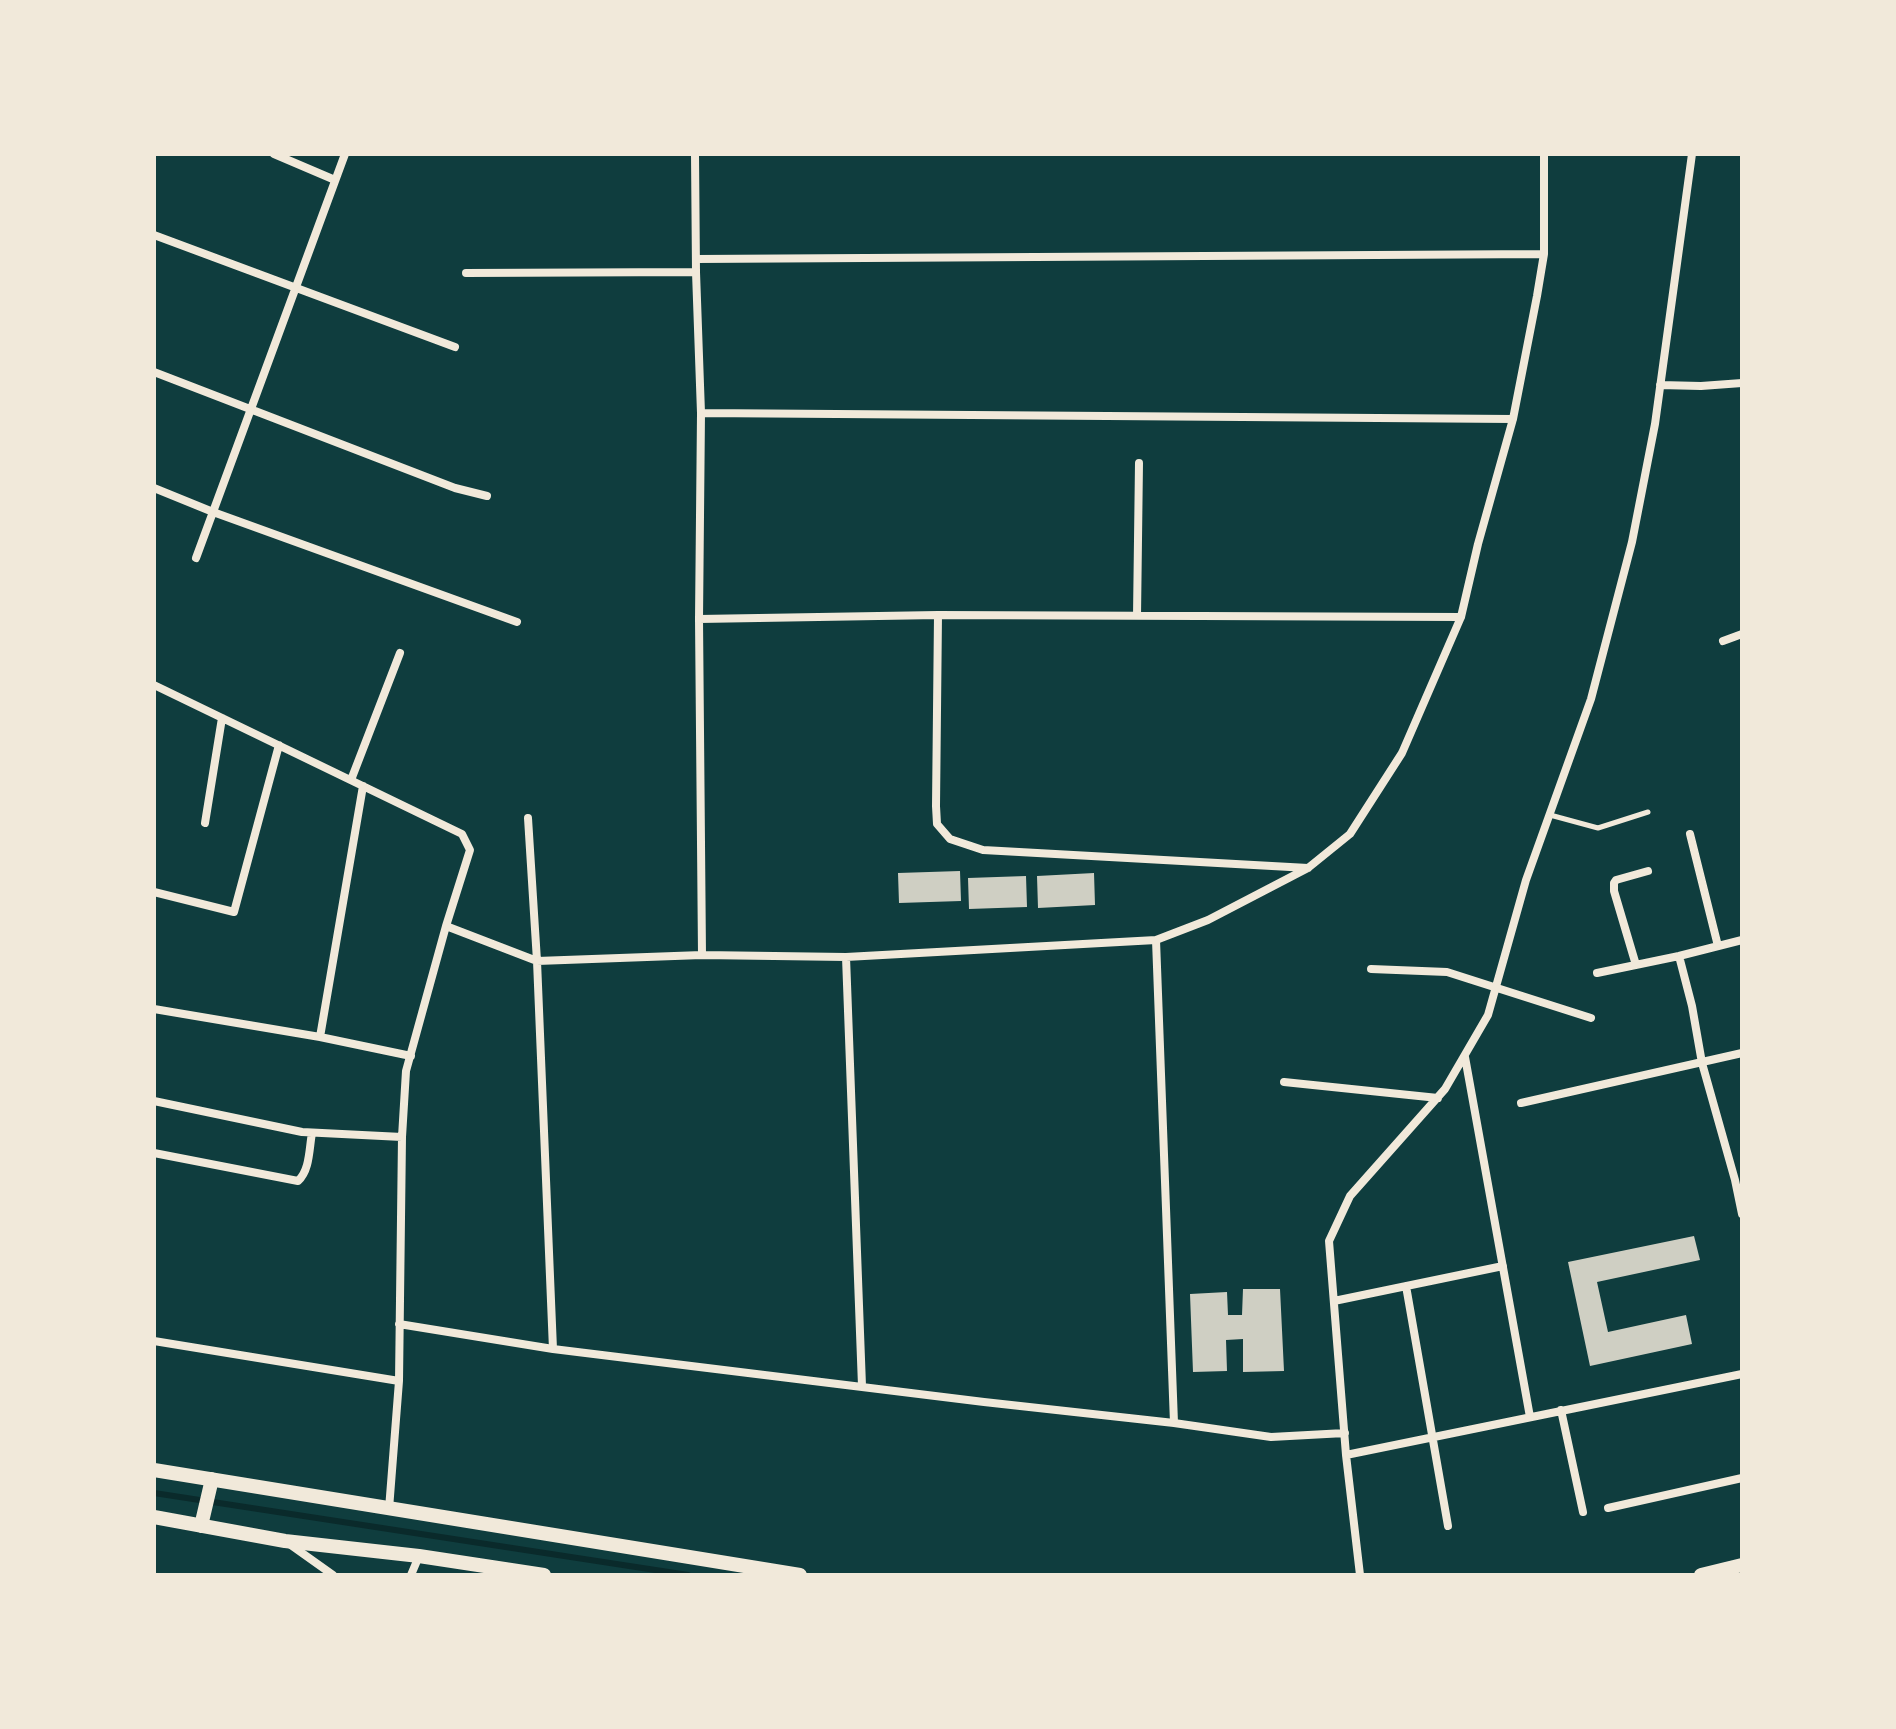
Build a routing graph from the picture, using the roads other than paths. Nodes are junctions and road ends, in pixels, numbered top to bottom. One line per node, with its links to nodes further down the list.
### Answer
1 (274, 154): 6 (street)
2 (345, 154): 6 (street)
3 (695, 154): 9 (street)
4 (1544, 154): 8 (street)
5 (1692, 154): 16 (street)
6 (335, 180): 12 (street)
7 (154, 235): 12 (street)
8 (1544, 254): 9 (street); 19 (street)
9 (696, 259): 10 (street)
10 (696, 272): 11 (street); 18 (street)
11 (466, 273)
12 (296, 288): 13 (street); 17 (street)
13 (455, 347)
14 (154, 372): 17 (street)
15 (1742, 383): 16 (street)
16 (1660, 385): 39 (street)
17 (251, 409): 22 (street); 23 (street)
18 (701, 413): 19 (street); 28 (street)
19 (1513, 419): 27 (street)
20 (1139, 463): 26 (street)
21 (154, 488): 23 (street)
22 (487, 496)
23 (213, 512): 24 (street); 29 (street)
24 (196, 558)
25 (938, 615): 26 (street); 28 (street); 43 (street)
26 (1137, 616): 27 (street)
27 (1461, 617): 43 (street)
28 (699, 619): 50 (street)
29 (517, 622)
30 (1742, 634): 31 (street)
31 (1723, 641)
32 (400, 653): 36 (street)
33 (154, 685): 34 (street)
34 (222, 718): 35 (street); 41 (street)
35 (279, 745): 36 (street); 45 (street)
36 (351, 780): 37 (street)
37 (363, 786): 46 (street); 60 (street)
38 (1648, 812): 39 (lane)
39 (1549, 815): 57 (street)
40 (528, 818): 53 (street)
41 (205, 823)
42 (1690, 834): 49 (street)
43 (1308, 868): 47 (street)
44 (1648, 871): 54 (street)
45 (154, 892)
46 (446, 926): 53 (street); 62 (street)
47 (1156, 940): 52 (street); 85 (street)
48 (1742, 940): 49 (street)
49 (1718, 946): 51 (street)
50 (702, 955): 52 (street); 53 (street)
51 (1679, 956): 54 (street); 64 (street)
52 (846, 957): 82 (street)
53 (537, 961): 79 (street)
54 (1636, 965): 56 (street)
55 (1371, 969): 57 (street)
56 (1597, 973)
57 (1496, 987): 59 (street); 63 (street)
58 (154, 1009): 60 (street)
59 (1591, 1018)
60 (320, 1037): 62 (street)
61 (1742, 1053): 64 (street)
62 (411, 1056): 70 (street)
63 (1465, 1056): 66 (street); 74 (street)
64 (1702, 1063): 68 (street); 72 (street)
65 (1284, 1082): 66 (street)
66 (1438, 1098): 76 (street)
67 (154, 1101): 69 (street)
68 (1521, 1103)
69 (312, 1133): 70 (street); 71 (street)
70 (402, 1137): 77 (street)
71 (154, 1153)
72 (1739, 1180): 73 (street)
73 (1742, 1214)
74 (1503, 1266): 75 (street); 84 (street)
75 (1406, 1286): 76 (street); 87 (street)
76 (1334, 1301): 86 (street)
77 (399, 1324): 79 (street); 81 (street)
78 (154, 1341): 81 (street)
79 (553, 1349): 82 (street)
80 (1742, 1374): 83 (street)
81 (399, 1381): 93 (street)
82 (862, 1386): 85 (street)
83 (1561, 1410): 84 (street); 94 (street)
84 (1530, 1417): 87 (street)
85 (1174, 1423): 86 (street)
86 (1345, 1433): 88 (street)
87 (1434, 1437): 88 (street); 97 (street)
88 (1346, 1455): 105 (street)
89 (154, 1470): 91 (main road)
90 (1742, 1478): 92 (street)
91 (212, 1479): 93 (main road); 96 (main road)
92 (1608, 1508)
93 (389, 1509): 104 (main road)
94 (1583, 1512)
95 (154, 1517): 96 (main road)
96 (201, 1526): 98 (main road)
97 (1448, 1526)
98 (285, 1541): 99 (main road); 101 (street)
99 (419, 1556): 102 (street); 103 (main road)
100 (1742, 1565): 106 (main road)
101 (333, 1575)
102 (411, 1575)
103 (544, 1575)
104 (800, 1575)
105 (1360, 1575)
106 (1701, 1575)

